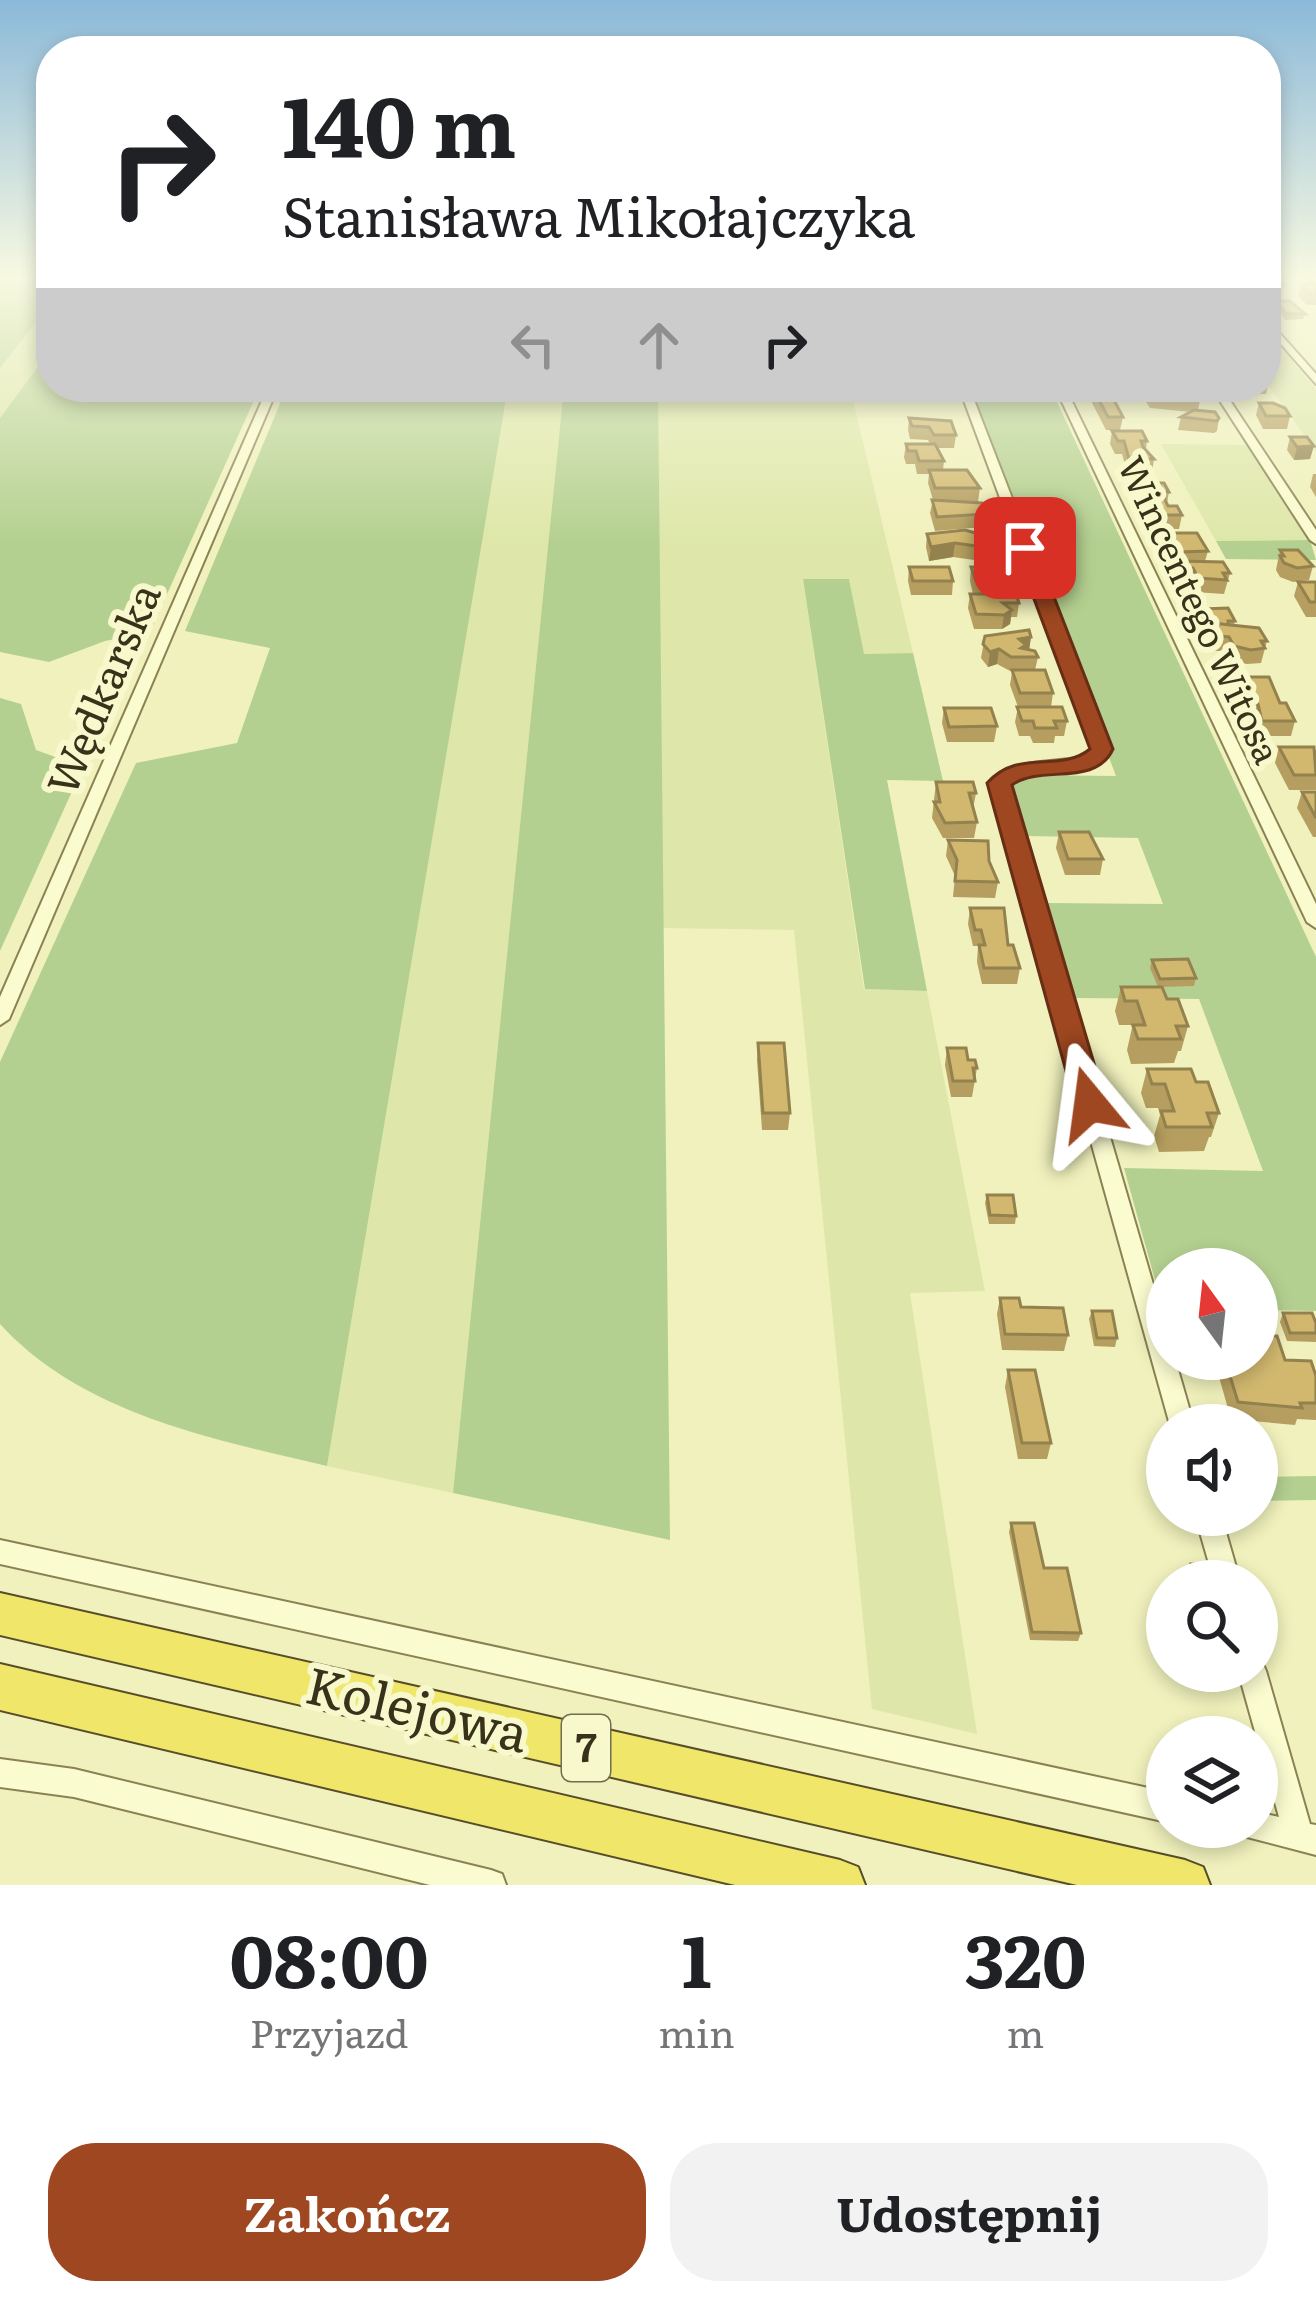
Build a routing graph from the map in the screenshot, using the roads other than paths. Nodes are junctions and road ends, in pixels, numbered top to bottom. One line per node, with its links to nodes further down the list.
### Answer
1 (267, 402): 7 (street, Wędkarska)
2 (970, 402): 8 (street)
3 (1067, 402): 6 (street, Wincentego Witosa)
4 (1226, 402): 5 (street)
5 (1316, 541)
6 (1316, 922)
7 (0, 1018)
8 (1176, 1404)
9 (0, 1552): 14 (street, Kolejowa)
10 (0, 1614): 19 (highway, Kolejowa / 7)
11 (0, 1687): 18 (highway, Kolejowa / 7)
12 (1259, 1692): 16 (street)
13 (0, 1773): 17 (street)
14 (1146, 1802)
15 (1278, 1832): 16 (street)
16 (1308, 1838)
17 (491, 1885)
18 (840, 1885)
19 (1185, 1885)

